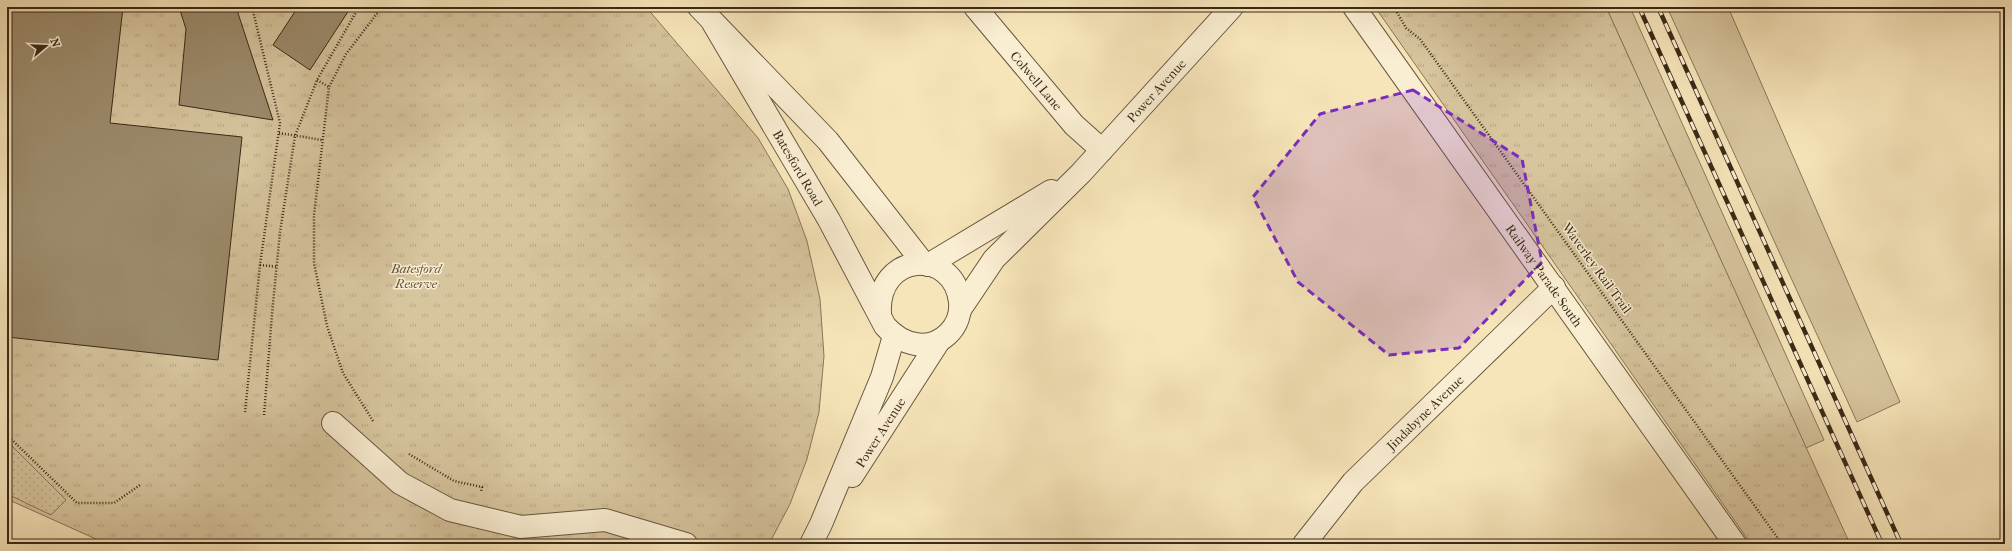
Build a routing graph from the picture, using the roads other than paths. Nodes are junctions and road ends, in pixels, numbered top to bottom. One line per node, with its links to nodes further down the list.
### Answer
1 (699, 7): 5 (street, Batesford Road)
2 (975, 7): 6 (street, Colwell Lane)
3 (1232, 7): 6 (street, Power Avenue)
4 (1354, 7): 9 (street, Railway Parade South)
5 (713, 23): 8 (street, Batesford Road); 11 (street, Batesford Road)
6 (1102, 150): 7 (street, Power Avenue)
7 (1081, 173): 8 (street, Power Avenue); 10 (street, Power Avenue)
8 (926, 264): 10 (street); 11 (street)
9 (1554, 287): 18 (street, Jindabyne Avenue); 19 (street, Railway Parade South)
10 (961, 308): 13 (street)
11 (880, 314): 12 (street)
12 (894, 336): 13 (street); 15 (street, Power Avenue)
13 (939, 341): 15 (street, Power Avenue)
14 (333, 423): 16 (street)
15 (821, 524): 17 (street, Power Avenue)
16 (686, 544)
17 (811, 544)
18 (1304, 544)
19 (1735, 544)

